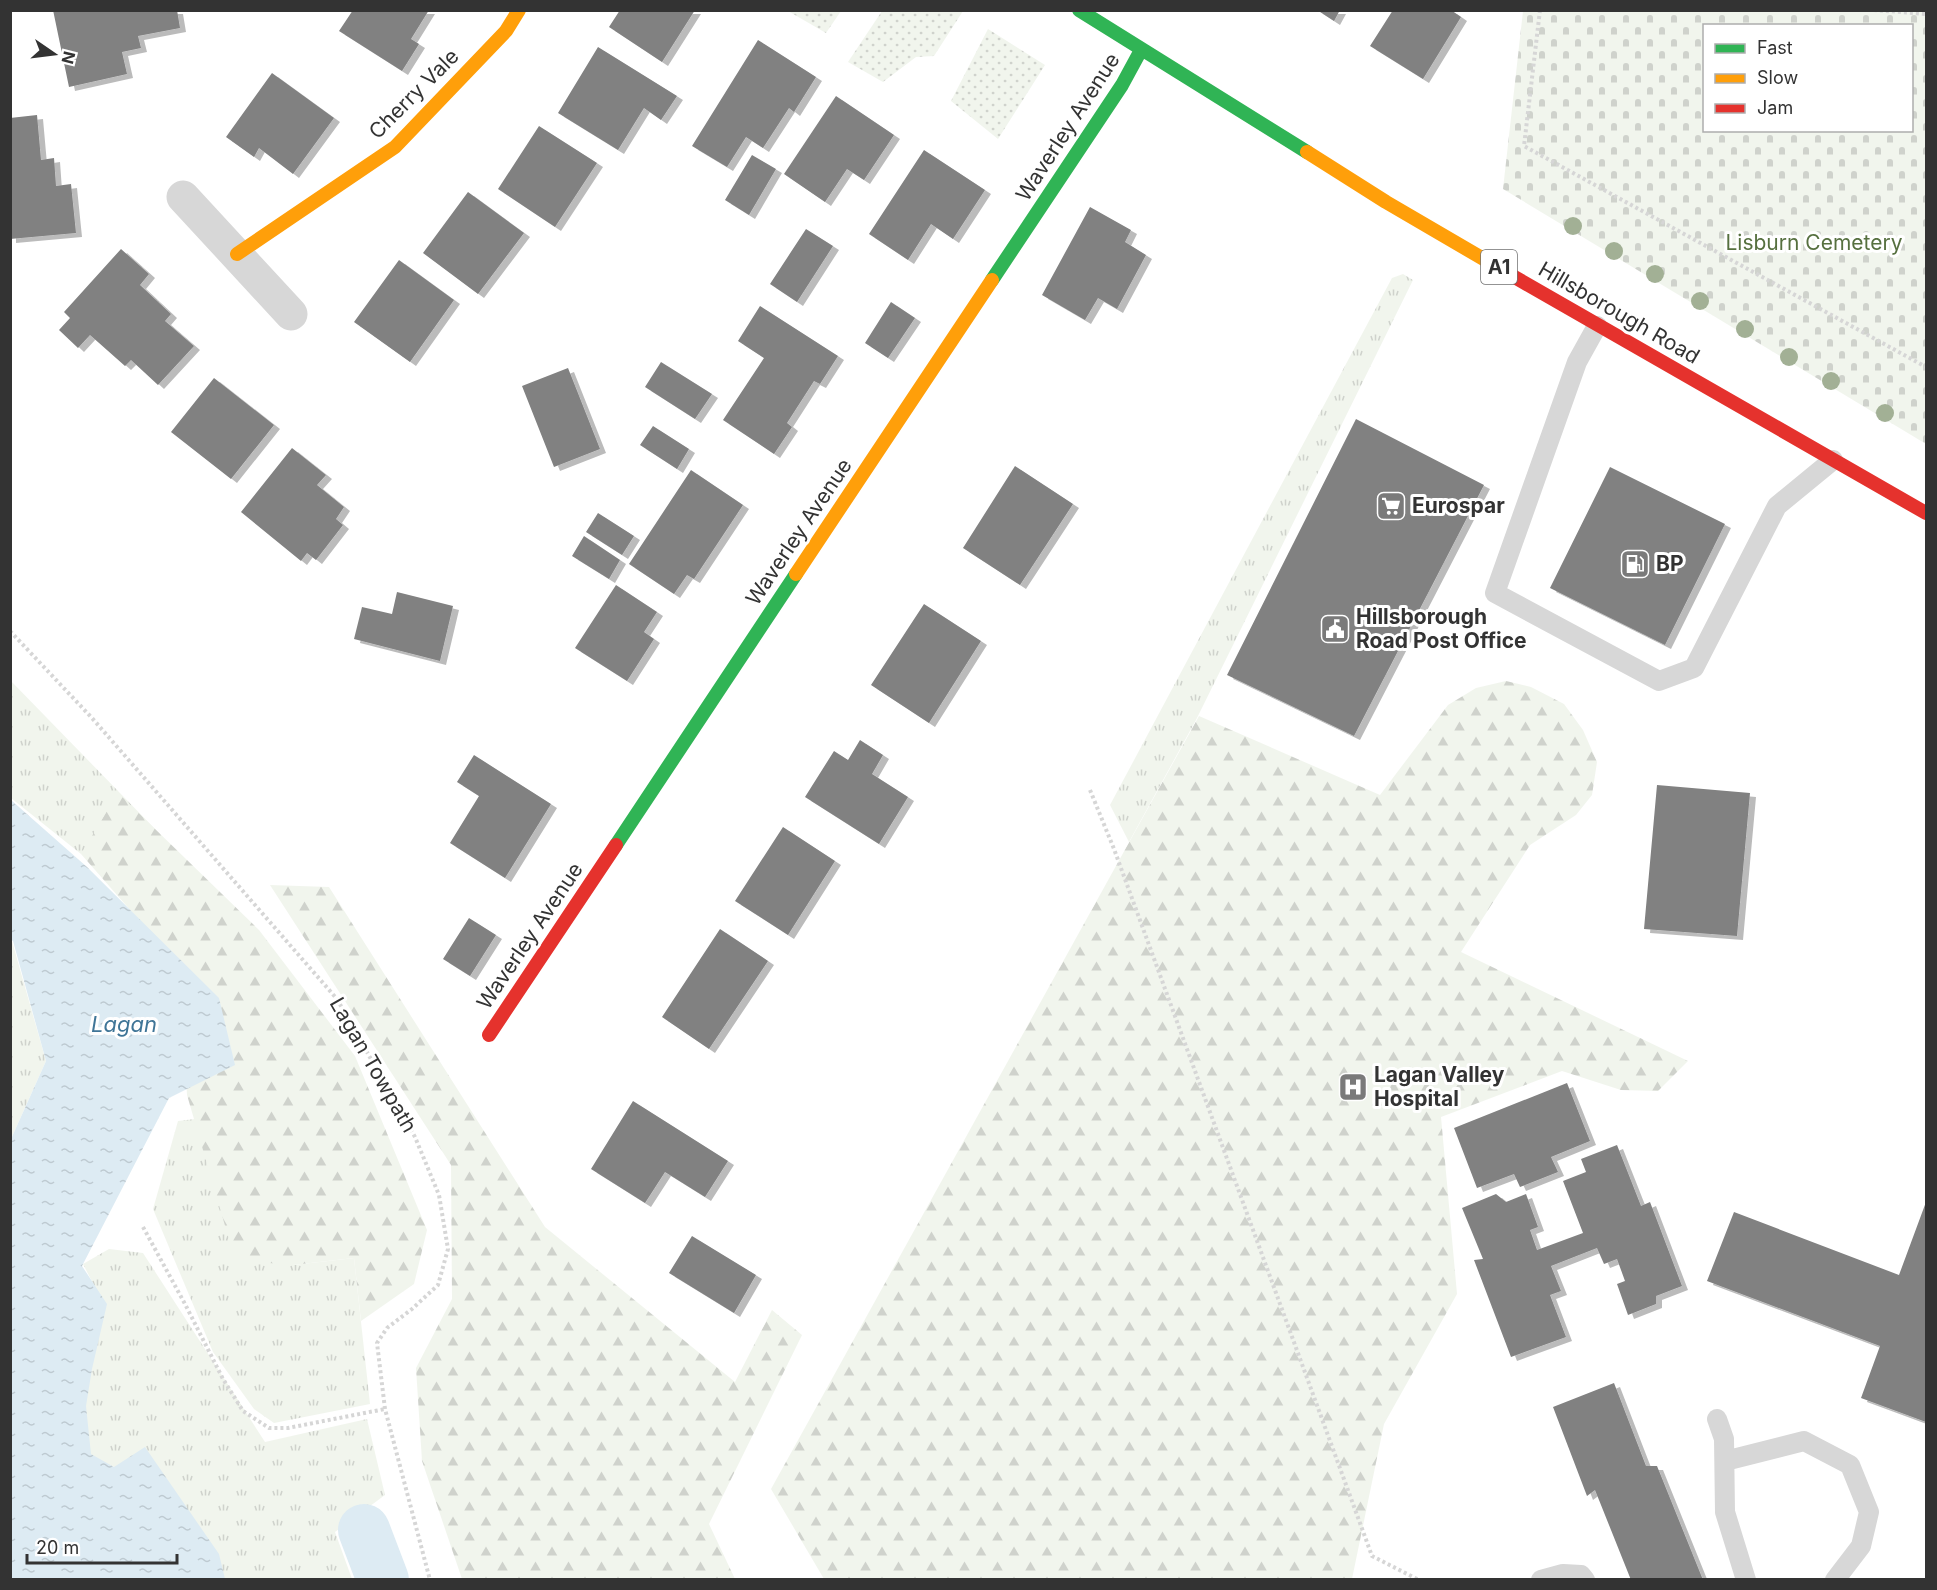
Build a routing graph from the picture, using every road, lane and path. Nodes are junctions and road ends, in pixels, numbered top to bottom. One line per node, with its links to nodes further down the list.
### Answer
1 (519, 10): 8 (main road, Cherry Vale)
2 (1540, 10): 11 (path)
3 (1874, 10): 5 (path)
4 (1081, 11): 6 (main road, Hillsborough Road / A1)
5 (1926, 14)
6 (1142, 51): 10 (main road, Hillsborough Road / A1); 16 (main road, Waverley Avenue)
7 (183, 197): 8 (street)
8 (237, 254): 9 (street)
9 (291, 314)
10 (1597, 326): 12 (main road, Hillsborough Road / A1); 12 (lane)
11 (1926, 367)
12 (1833, 460): 13 (main road, Hillsborough Road / A1)
13 (1926, 513)
14 (10, 631): 18 (path, Lagan Towpath)
15 (1089, 790): 22 (path)
16 (489, 1035)
17 (142, 1227): 18 (path)
18 (385, 1409): 21 (path, Lagan Towpath)
19 (1717, 1419): 20 (lane)
20 (1725, 1461): 25 (lane); 26 (lane)
21 (430, 1580)
22 (1419, 1580)
23 (1541, 1580): 24 (lane)
24 (1585, 1580)
25 (1746, 1580)
26 (1836, 1580)

